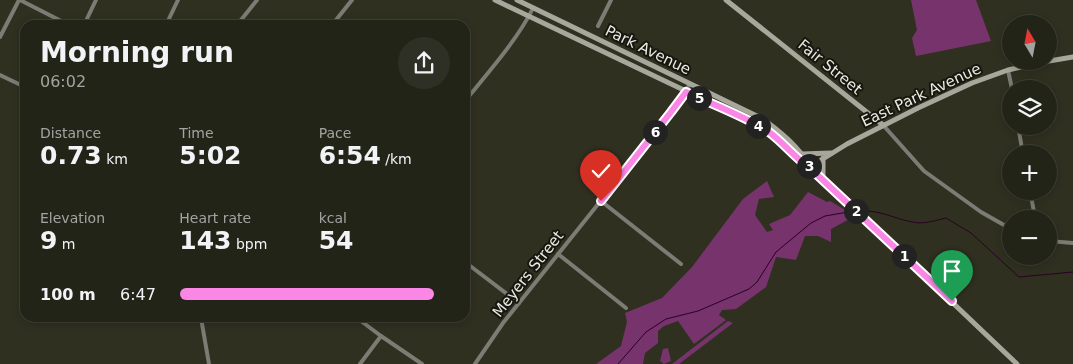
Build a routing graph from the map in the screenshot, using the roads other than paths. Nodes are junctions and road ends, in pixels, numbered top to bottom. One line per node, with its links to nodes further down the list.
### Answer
1 (20, 0): 12 (street); 18 (street)
2 (96, 0): 13 (street)
3 (178, 0): 14 (street)
4 (257, 0): 15 (street)
5 (352, 0): 16 (street)
6 (495, 0): 11 (main road, Park Avenue)
7 (517, 0): 10 (main road, Park Avenue)
8 (611, 0): 17 (street)
9 (726, 0): 28 (main road, Fair Street)
10 (533, 8): 11 (street); 25 (main road, Park Avenue)
11 (529, 16): 26 (main road, Park Avenue); 27 (street)
12 (59, 20)
13 (86, 20)
14 (168, 20)
15 (241, 20)
16 (336, 20)
17 (598, 26)
18 (0, 36)
19 (1073, 57): 20 (main road, East Park Avenue)
20 (1058, 59)
21 (1008, 70): 23 (street); 28 (main road, East Park Avenue)
22 (0, 74): 24 (street)
23 (1010, 80)
24 (20, 84)
25 (690, 84): 26 (street, Meyers Street); 30 (main road, Park Avenue)
26 (686, 92): 32 (main road, Park Avenue); 34 (street, Meyers Street)
27 (470, 95)
28 (883, 126): 29 (main road, East Park Avenue); 35 (street, Fair Street)
29 (831, 153): 30 (main road); 31 (main road, East Park Avenue)
30 (802, 154): 32 (main road, Park Avenue)
31 (823, 158): 32 (main road, East Park Avenue); 33 (main road)
32 (810, 168): 33 (main road)
33 (823, 179): 50 (main road)
34 (601, 201): 38 (street, Meyers Street); 39 (street)
35 (1002, 224)
36 (1057, 242): 37 (street)
37 (1073, 243)
38 (558, 254): 41 (street, Meyers Street); 42 (street)
39 (681, 264)
40 (470, 266): 41 (street)
41 (519, 303): 46 (street, Meyers Street)
42 (626, 308)
43 (202, 322): 47 (street)
44 (362, 322): 45 (street)
45 (381, 336): 48 (street); 49 (street)
46 (476, 362)
47 (209, 364)
48 (360, 364)
49 (422, 364)
50 (1017, 364)

